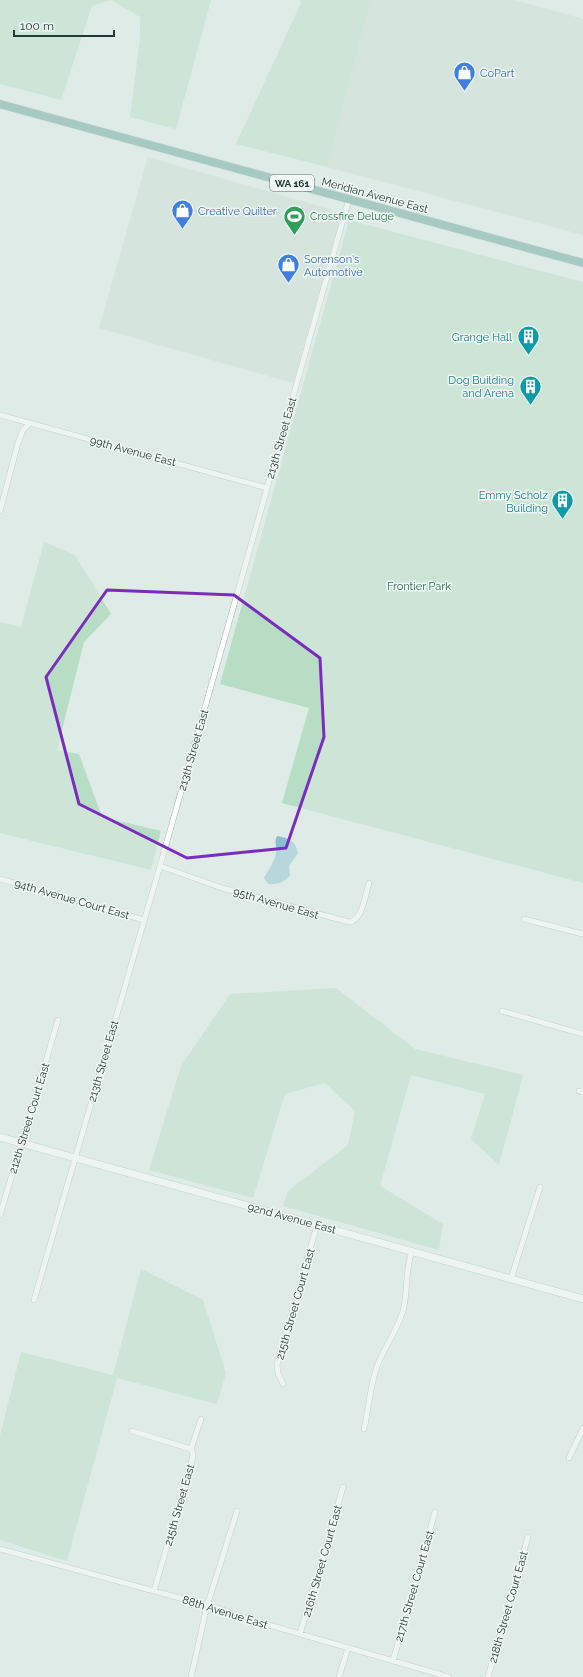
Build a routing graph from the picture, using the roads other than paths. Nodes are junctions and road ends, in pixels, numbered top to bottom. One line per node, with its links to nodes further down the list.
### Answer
1 (0, 104): 2 (main road, Meridian Avenue East / WA 161)
2 (349, 199): 3 (main road, Meridian Avenue East / WA 161); 6 (street, 213th Street East)
3 (583, 263)
4 (0, 415): 5 (street, 99th Avenue East)
5 (30, 423): 6 (street, 99th Avenue East); 7 (street)
6 (267, 488): 8 (street, 213th Street East)
7 (0, 511)
8 (160, 866): 10 (street, 95th Avenue East); 12 (street, 213th Street East)
9 (0, 879): 12 (street, 94th Avenue Court East)
10 (369, 883)
11 (524, 919): 13 (street)
12 (144, 920): 19 (street, 213th Street East)
13 (583, 934)
14 (502, 1011): 16 (street)
15 (58, 1020): 18 (street, 212th Street Court East)
16 (583, 1034)
17 (0, 1137): 18 (street, 92nd Avenue East)
18 (21, 1143): 19 (street, 92nd Avenue East); 21 (street, 212th Street Court East)
19 (75, 1158): 22 (street, 92nd Avenue East); 26 (street, 213th Street East)
20 (540, 1187): 24 (street)
21 (0, 1215)
22 (317, 1224): 23 (street, 92nd Avenue East); 27 (street, 215th Street Court East)
23 (412, 1251): 24 (street, 92nd Avenue East); 30 (street)
24 (511, 1279): 25 (street, 92nd Avenue East)
25 (583, 1299)
26 (34, 1300)
27 (283, 1384)
28 (201, 1419): 32 (street, 215th Street East)
29 (583, 1428): 33 (street)
30 (364, 1430)
31 (132, 1431): 32 (street)
32 (191, 1449): 39 (street, 215th Street East)
33 (569, 1458)
34 (343, 1487): 41 (street, 216th Street Court East)
35 (237, 1511): 40 (street)
36 (436, 1512): 43 (street, 217th Street Court East)
37 (528, 1537): 47 (street, 218th Street Court East)
38 (0, 1548): 39 (street, 88th Avenue East)
39 (154, 1591): 40 (street, 88th Avenue East)
40 (208, 1606): 41 (street, 88th Avenue East); 44 (street)
41 (300, 1634): 42 (street, 88th Avenue East)
42 (348, 1648): 43 (street, 88th Avenue East); 45 (street)
43 (393, 1661): 46 (street, 88th Avenue East)
44 (191, 1677)
45 (339, 1677)
46 (449, 1677)
47 (488, 1677)

